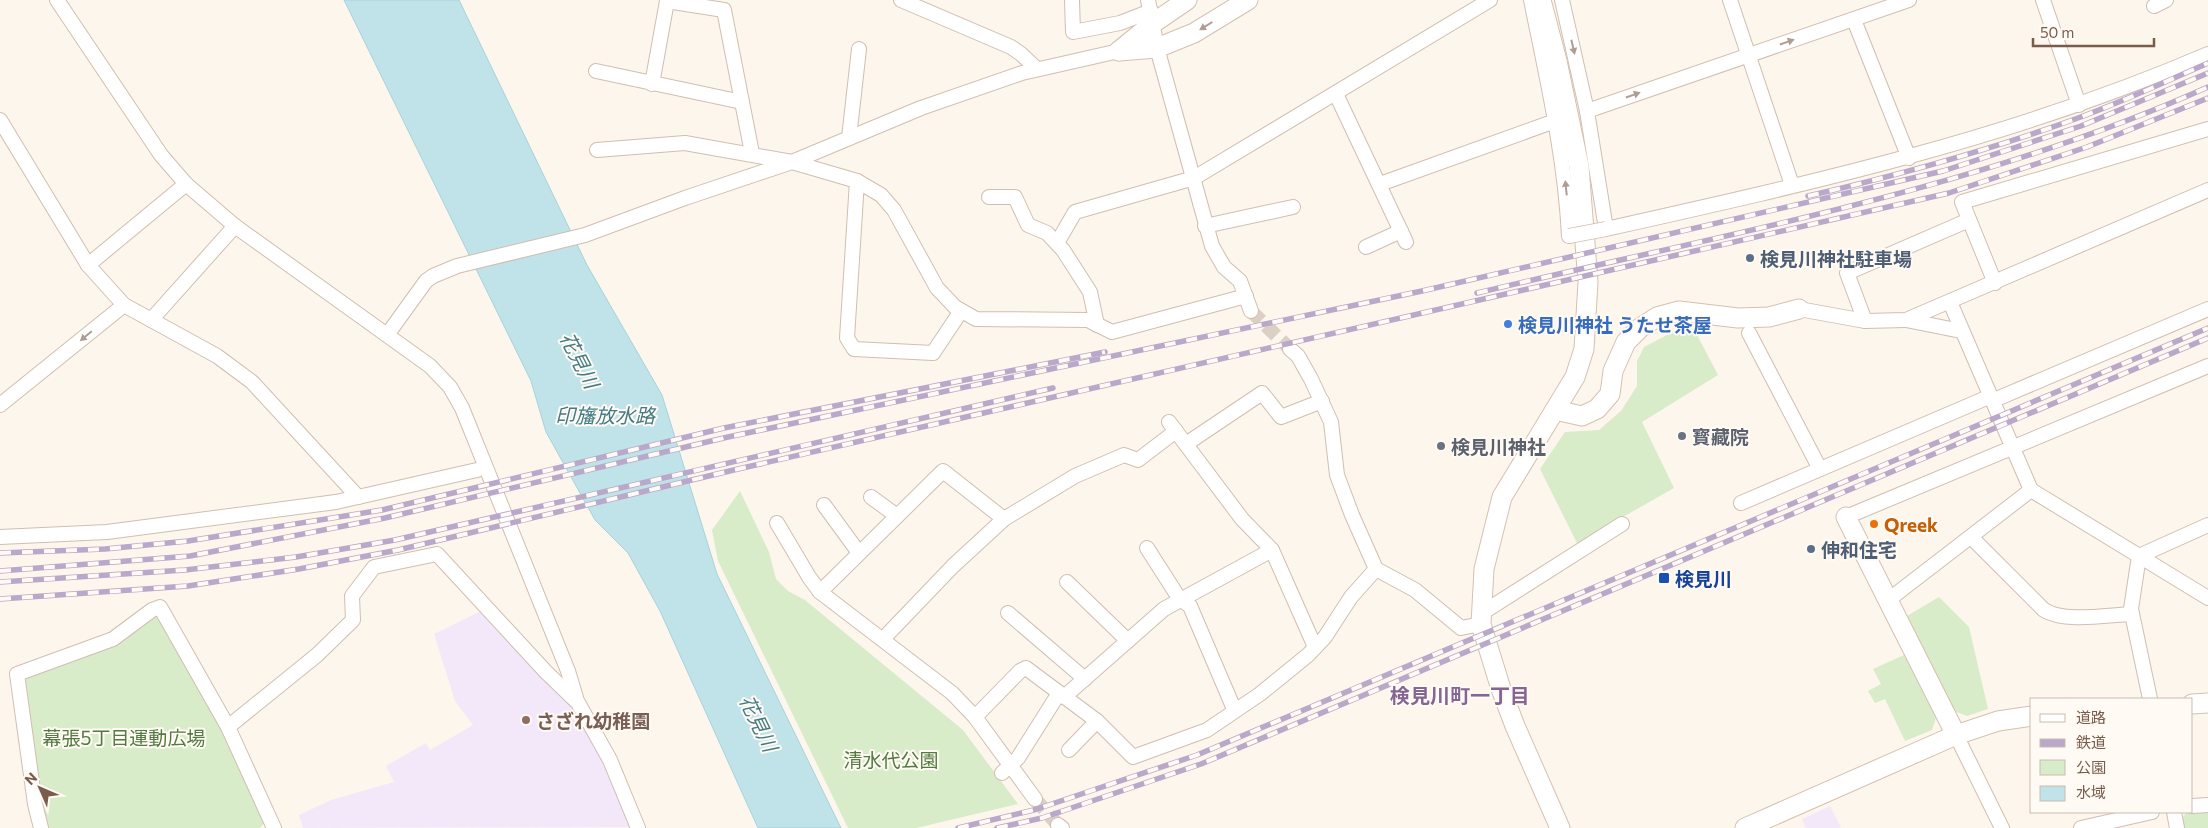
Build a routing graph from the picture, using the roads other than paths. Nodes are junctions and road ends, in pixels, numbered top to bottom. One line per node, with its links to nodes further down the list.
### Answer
1 (57, 0): 15 (street)
2 (64, 0): 15 (street)
3 (901, 0): 22 (street)
4 (1072, 0): 14 (street)
5 (1187, 0): 14 (street)
6 (1248, 0): 17 (street, one-way to 17)
7 (1490, 0): 25 (street)
8 (1531, 0): 30 (street)
9 (1541, 0): 72 (street)
10 (1562, 0): 28 (street, one-way to 28)
11 (1730, 0): 21 (street)
12 (1909, 0): 16 (street)
13 (2043, 0): 27 (street)
14 (1150, 12): 17 (street); 19 (street)
15 (66, 15): 39 (street)
16 (1854, 20): 21 (street, one-way to 16); 35 (street)
17 (1157, 48): 19 (street); 37 (street)
18 (859, 49): 32 (street)
19 (1119, 51): 22 (street)
20 (2208, 54): 27 (street)
21 (1749, 55): 28 (street, one-way to 21); 41 (street)
22 (1036, 68): 32 (street)
23 (596, 71): 24 (street)
24 (652, 84): 26 (street); 26 (street)
25 (1336, 94): 37 (street); 40 (street)
26 (742, 102): 34 (street)
27 (2079, 104): 35 (street)
28 (1587, 111): 48 (street)
29 (0, 120): 51 (street)
30 (1555, 121): 40 (street); 48 (street, one-way to 30, bridge)
31 (2208, 129): 45 (street)
32 (849, 138): 36 (street)
33 (596, 150): 34 (street)
34 (752, 153): 36 (street)
35 (1910, 158): 41 (street)
36 (792, 162): 38 (street); 66 (street)
37 (1194, 178): 47 (street); 49 (street)
38 (857, 181): 58 (street); 58 (street)
39 (186, 184): 46 (street); 51 (street)
40 (1380, 184): 50 (street)
41 (1792, 185): 48 (street)
42 (2208, 190): 52 (street)
43 (989, 197): 49 (street)
44 (1293, 207): 47 (street)
45 (1969, 220): 52 (street); 62 (street)
46 (235, 226): 60 (street); 66 (street)
47 (1206, 226): 53 (street)
48 (1606, 229)
49 (1057, 243): 63 (street)
50 (1366, 247)
51 (88, 265): 55 (street)
52 (1995, 284): 54 (street)
53 (1246, 296): 59 (street); 63 (street)
54 (1950, 302): 61 (street); 64 (street)
55 (124, 305): 60 (street); 71 (street, one-way to 71)
56 (1799, 309): 62 (street); 72 (street)
57 (2208, 309): 69 (street)
58 (961, 311): 63 (street)
59 (1251, 311)
60 (151, 320): 78 (street)
61 (1906, 320): 62 (street); 64 (street)
62 (1865, 321)
63 (1096, 325)
64 (1961, 330): 69 (street)
65 (1749, 333): 75 (street)
66 (387, 335): 109 (street)
67 (1290, 349): 70 (street)
68 (2208, 366): 74 (street)
69 (1993, 398): 74 (street); 75 (street)
70 (1322, 401): 73 (street); 94 (street)
71 (0, 405)
72 (1555, 410): 102 (street)
73 (1186, 444): 84 (street); 91 (street)
74 (2013, 449): 77 (street); 83 (street)
75 (1820, 469): 80 (street)
76 (477, 470): 78 (street)
77 (2031, 490): 89 (street); 93 (street)
78 (358, 497): 88 (street)
79 (871, 497): 82 (street)
80 (1741, 503)
81 (824, 505): 92 (street)
82 (896, 516): 84 (street); 92 (street)
83 (1846, 517): 99 (street)
84 (1004, 519): 103 (street)
85 (777, 523): 96 (street)
86 (1622, 524): 102 (street)
87 (2208, 524): 93 (street)
88 (0, 537)
89 (1970, 537): 99 (street); 101 (street)
90 (1147, 548): 97 (street)
91 (1272, 550): 97 (street); 105 (street)
92 (859, 553): 96 (street)
93 (2139, 556): 98 (street); 101 (street)
94 (1376, 569): 102 (street); 105 (street)
95 (1067, 582): 104 (street)
96 (820, 592): 103 (street)
97 (1179, 598): 104 (street); 112 (street)
98 (2208, 598)
99 (1887, 601): 117 (street)
100 (1008, 613): 106 (street)
101 (2132, 614): 108 (street)
102 (1482, 619): 128 (street)
103 (883, 638): 114 (street)
104 (1128, 641): 106 (street)
105 (1315, 647): 112 (street)
106 (1084, 679): 107 (street)
107 (1062, 695): 114 (street); 115 (street); 119 (street)
108 (2150, 698)
109 (577, 701): 116 (street); 127 (street)
110 (2208, 703): 111 (street)
111 (2193, 704)
112 (1234, 710): 115 (street)
113 (2030, 716): 117 (street)
114 (975, 717): 119 (street)
115 (1097, 721): 118 (street)
116 (228, 727): 125 (street); 126 (street)
117 (1956, 734): 129 (street); 130 (street)
118 (1068, 750)
119 (1006, 769): 120 (street)
120 (1036, 799)
121 (2208, 805): 122 (street)
122 (2193, 806)
123 (2148, 813): 131 (street)
124 (2174, 813): 132 (street)
125 (41, 828)
126 (274, 828)
127 (638, 828)
128 (1560, 828)
129 (1745, 828)
130 (2002, 828)
131 (2081, 828)
132 (2177, 828)

